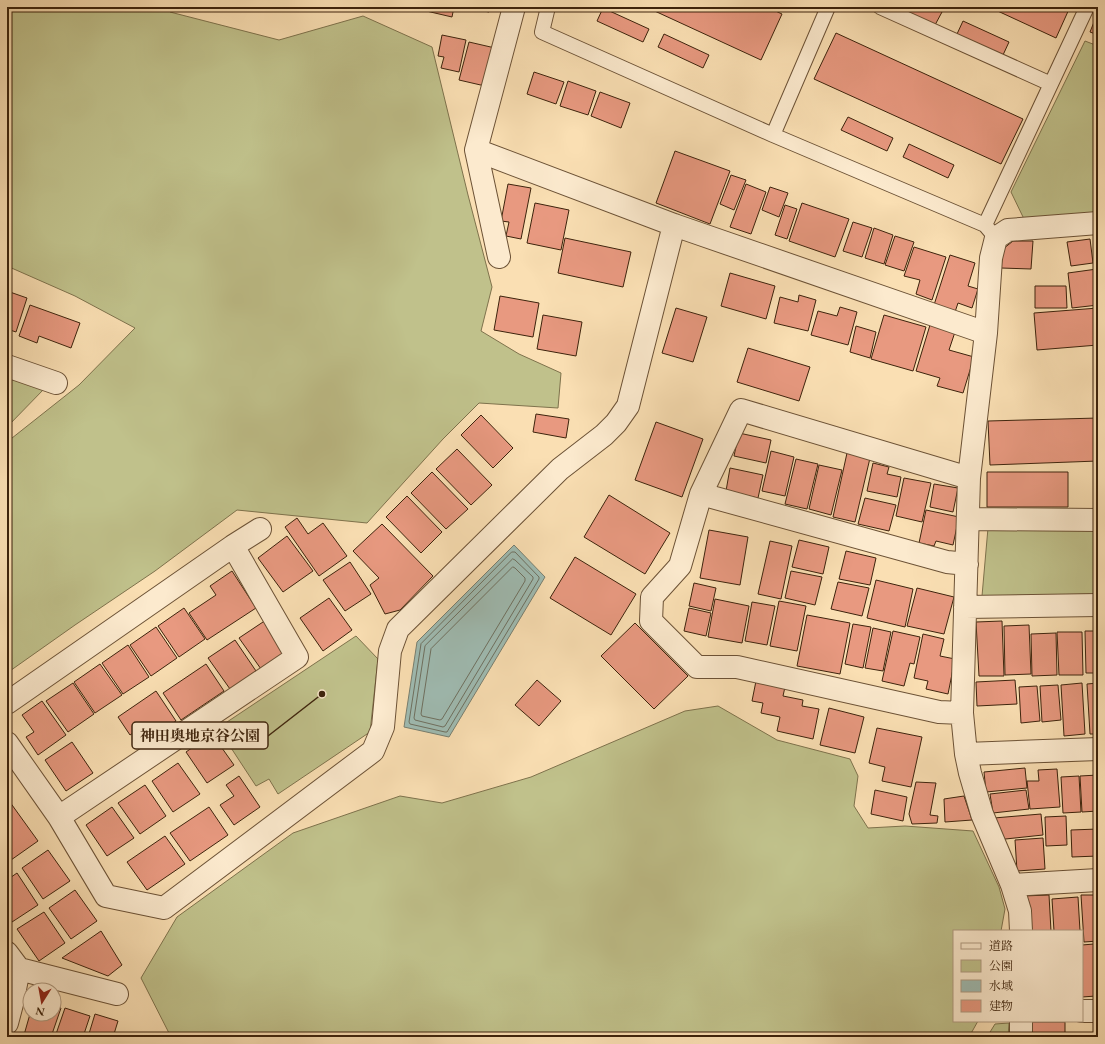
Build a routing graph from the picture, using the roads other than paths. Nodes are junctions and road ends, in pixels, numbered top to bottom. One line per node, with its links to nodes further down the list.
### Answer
1 (514, 7): 8 (street)
2 (548, 7): 7 (lane)
3 (828, 7): 7 (lane)
4 (880, 7): 6 (lane)
5 (1086, 7): 6 (lane)
6 (1051, 84): 11 (lane)
7 (773, 134): 11 (lane)
8 (476, 150): 10 (street); 12 (street)
9 (1098, 223): 11 (street)
10 (674, 225): 13 (street); 30 (street)
11 (991, 232): 13 (street)
12 (499, 257)
13 (986, 333): 16 (street)
14 (7, 366): 15 (street)
15 (56, 383)
16 (969, 478): 17 (street); 18 (street)
17 (701, 494): 22 (street); 26 (street)
18 (968, 518): 19 (street); 22 (street)
19 (1098, 520)
20 (260, 530): 21 (street)
21 (234, 546): 25 (street); 30 (street)
22 (967, 564): 24 (street)
23 (1098, 605): 24 (street)
24 (965, 607): 26 (street)
25 (7, 703)
26 (962, 713): 29 (street)
27 (7, 743): 30 (street)
28 (1098, 749): 29 (street)
29 (966, 754): 32 (street)
30 (60, 817)
31 (1098, 880): 32 (street)
32 (1012, 885): 33 (street)
33 (1021, 930)
34 (13, 961): 35 (street); 39 (street)
35 (117, 994)
36 (1083, 1011): 37 (street)
37 (1098, 1011)
38 (1021, 1022): 40 (street)
39 (7, 1023)
40 (1021, 1037)

